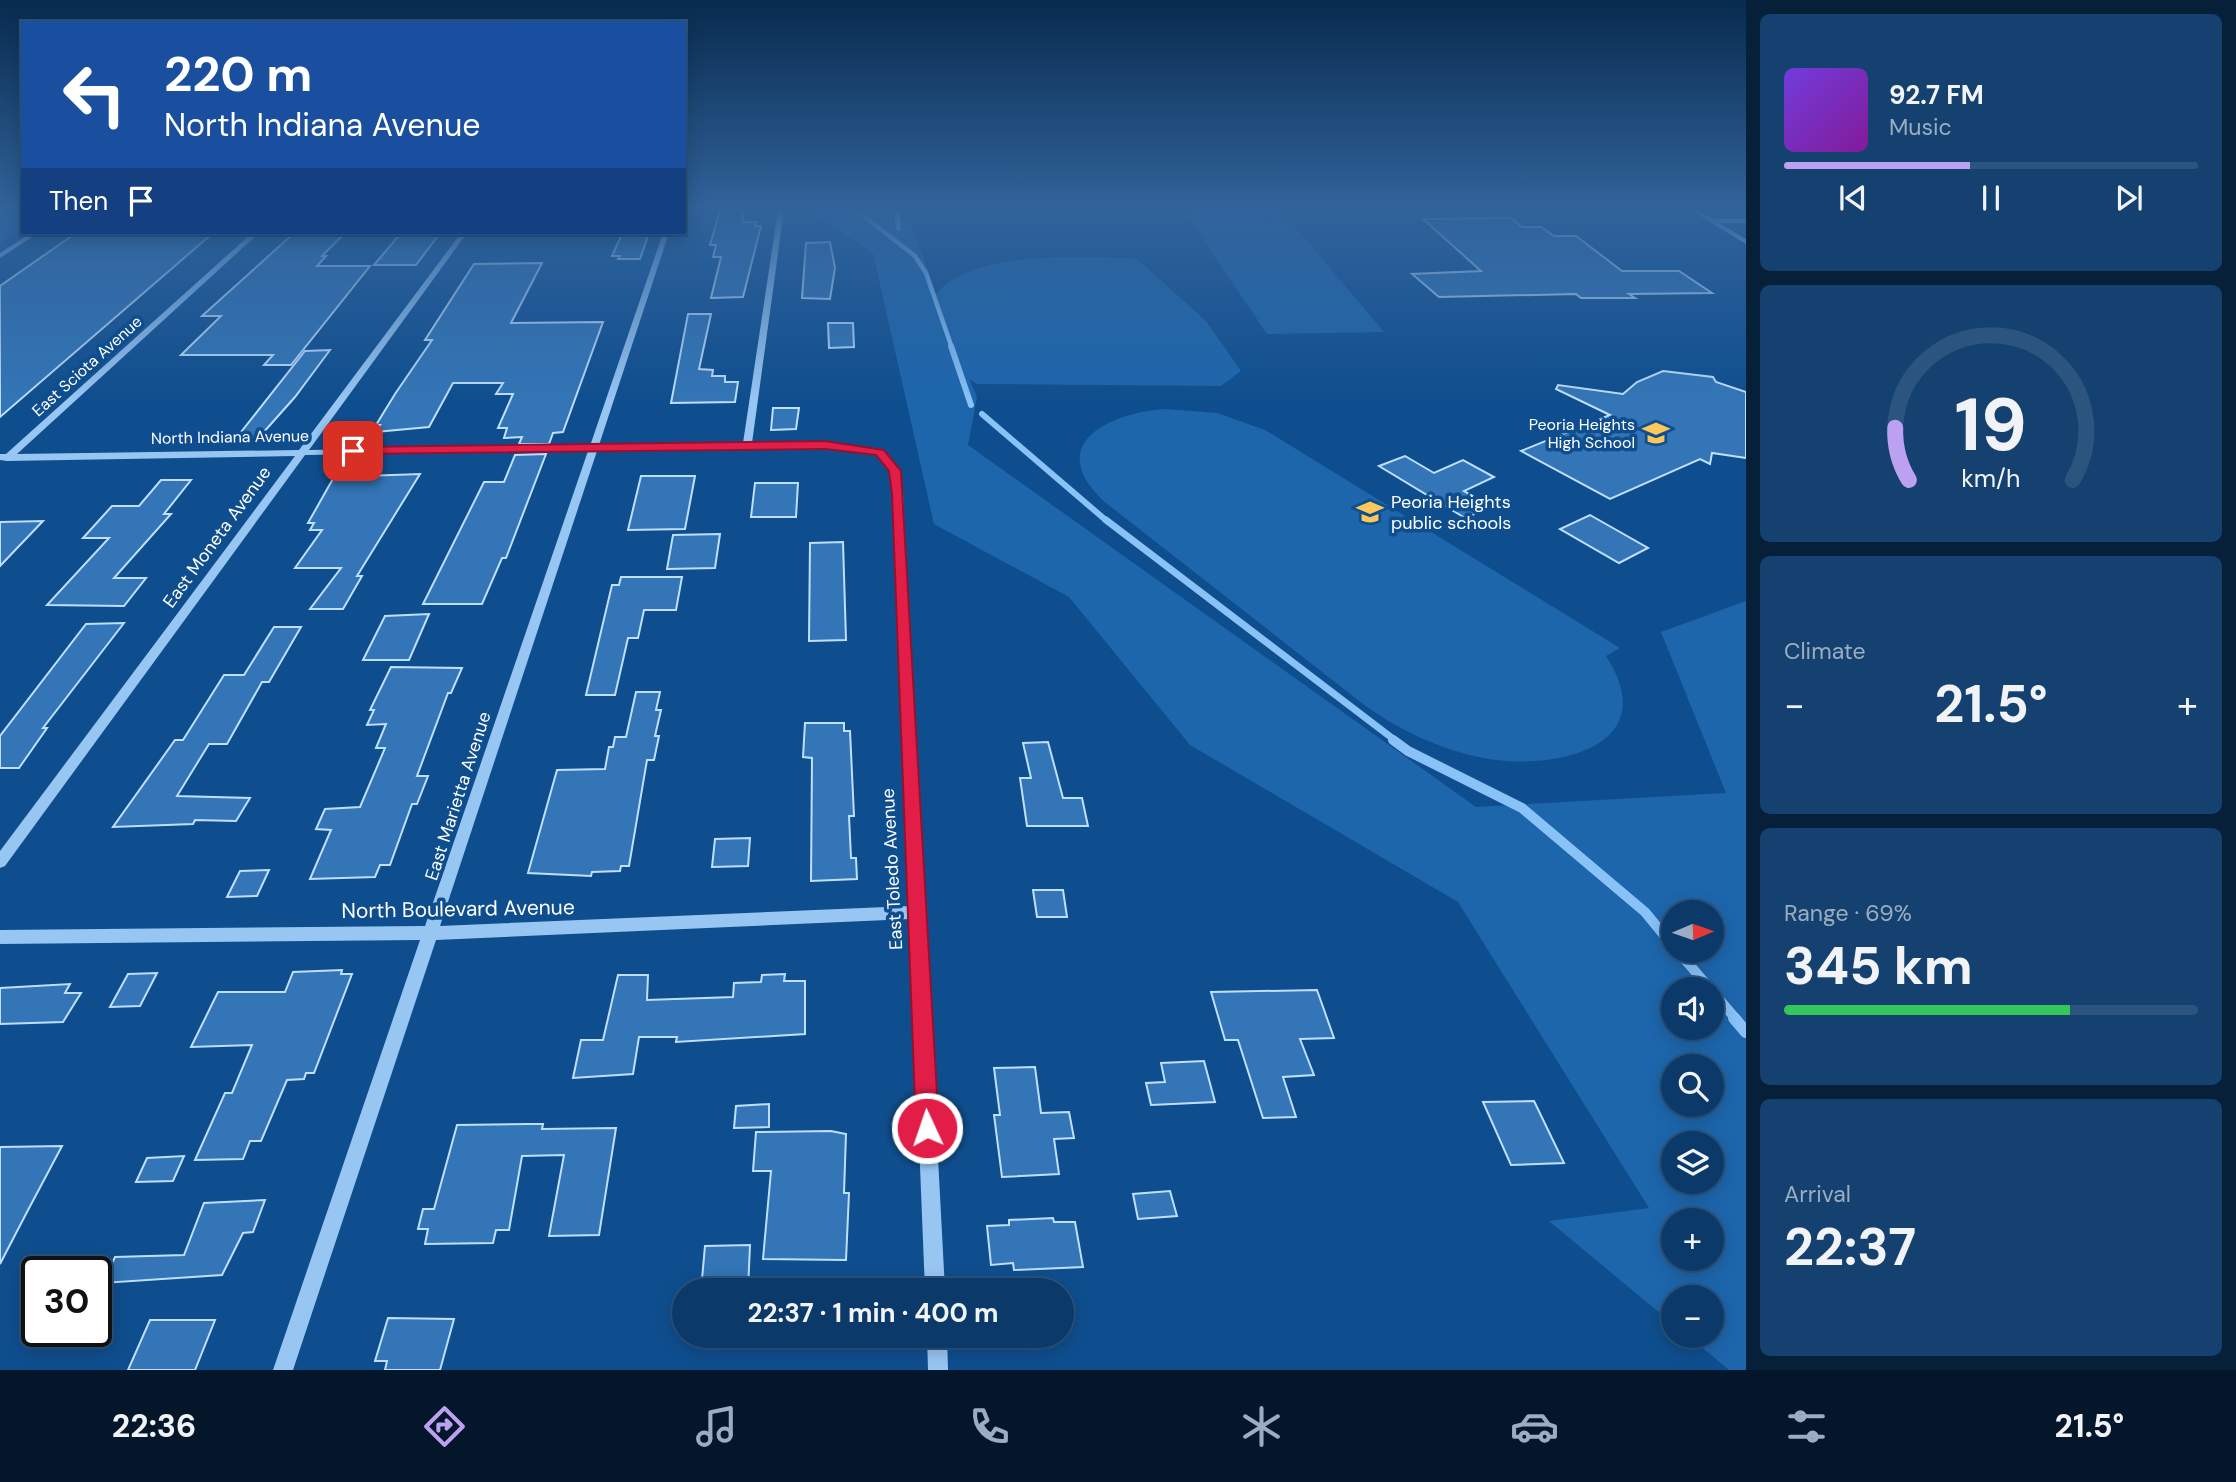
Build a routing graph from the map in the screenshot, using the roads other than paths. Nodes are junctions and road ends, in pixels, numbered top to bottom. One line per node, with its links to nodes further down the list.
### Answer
1 (210, 274): 9 (street, East Sciota Avenue)
2 (434, 274): 7 (street, East Moneta Avenue)
3 (652, 274): 6 (street, East Marietta Avenue)
4 (772, 274): 5 (street)
5 (747, 446): 6 (street, North Indiana Avenue); 8 (street, North Indiana Avenue)
6 (593, 449): 7 (street, North Indiana Avenue); 13 (street, East Marietta Avenue)
7 (302, 451): 9 (street, North Indiana Avenue); 11 (street, East Moneta Avenue)
8 (880, 452): 12 (street, East Toledo Avenue)
9 (4, 457): 10 (street, East Sciota Avenue)
10 (0, 464)
11 (0, 862)
12 (917, 912): 13 (street, North Boulevard Avenue); 15 (street, East Toledo Avenue)
13 (432, 933): 14 (street, North Boulevard Avenue); 17 (street, East Marietta Avenue)
14 (0, 937)
15 (933, 1278)
16 (937, 1348): 18 (street)
17 (283, 1370)
18 (938, 1370)

